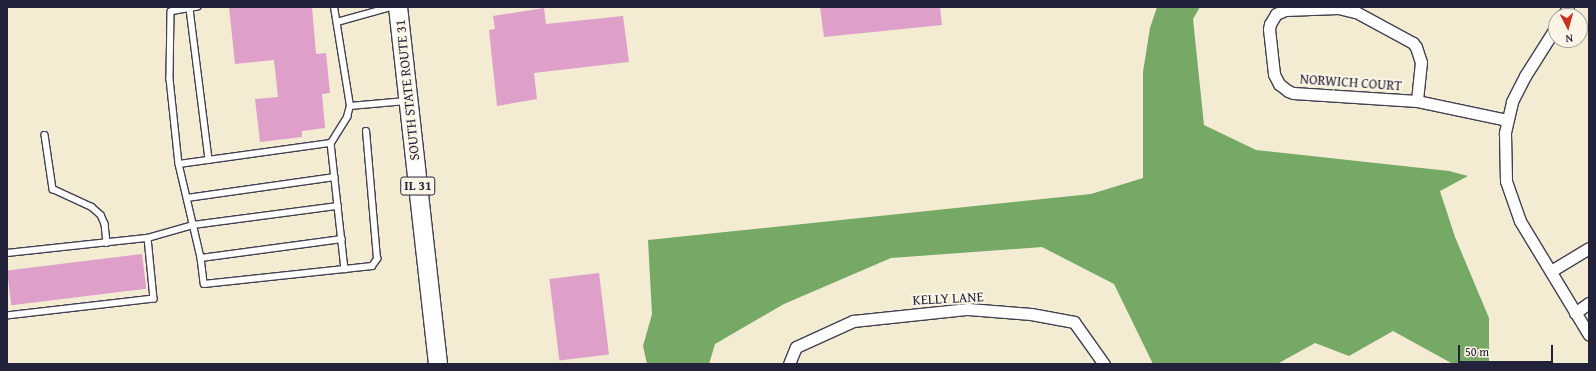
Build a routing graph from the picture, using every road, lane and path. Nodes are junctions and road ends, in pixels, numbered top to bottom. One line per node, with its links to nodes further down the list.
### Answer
1 (198, 7): 5 (lane)
2 (334, 7): 6 (lane)
3 (390, 7): 6 (lane)
4 (398, 7): 8 (main road, SOUTH STATE ROUTE 31 / IL 31)
5 (190, 9): 15 (lane); 16 (lane)
6 (337, 22): 10 (lane)
7 (1548, 40): 11 (street)
8 (409, 100): 10 (lane); 33 (main road, SOUTH STATE ROUTE 31 / IL 31)
9 (1417, 101): 9 (street, NORWICH COURT); 11 (street, NORWICH COURT)
10 (350, 106): 14 (lane)
11 (1507, 120): 28 (street)
12 (366, 131): 27 (lane)
13 (45, 135): 23 (lane)
14 (331, 143): 15 (lane); 17 (lane)
15 (209, 160): 16 (lane)
16 (179, 164): 18 (lane)
17 (335, 178): 18 (lane); 19 (lane)
18 (187, 198): 20 (lane)
19 (338, 206): 20 (lane); 22 (lane)
20 (193, 225): 21 (lane); 26 (lane)
21 (148, 238): 23 (lane); 31 (lane)
22 (342, 239): 26 (lane); 27 (lane)
23 (107, 242): 25 (lane)
24 (1589, 248): 28 (street)
25 (7, 253)
26 (201, 258): 27 (lane)
27 (345, 268)
28 (1551, 271): 30 (street)
29 (1589, 303): 30 (street)
30 (1575, 313): 32 (street)
31 (7, 316)
32 (1589, 335)
33 (438, 364)
34 (789, 364): 35 (street, KELLY LANE)
35 (1104, 364)

